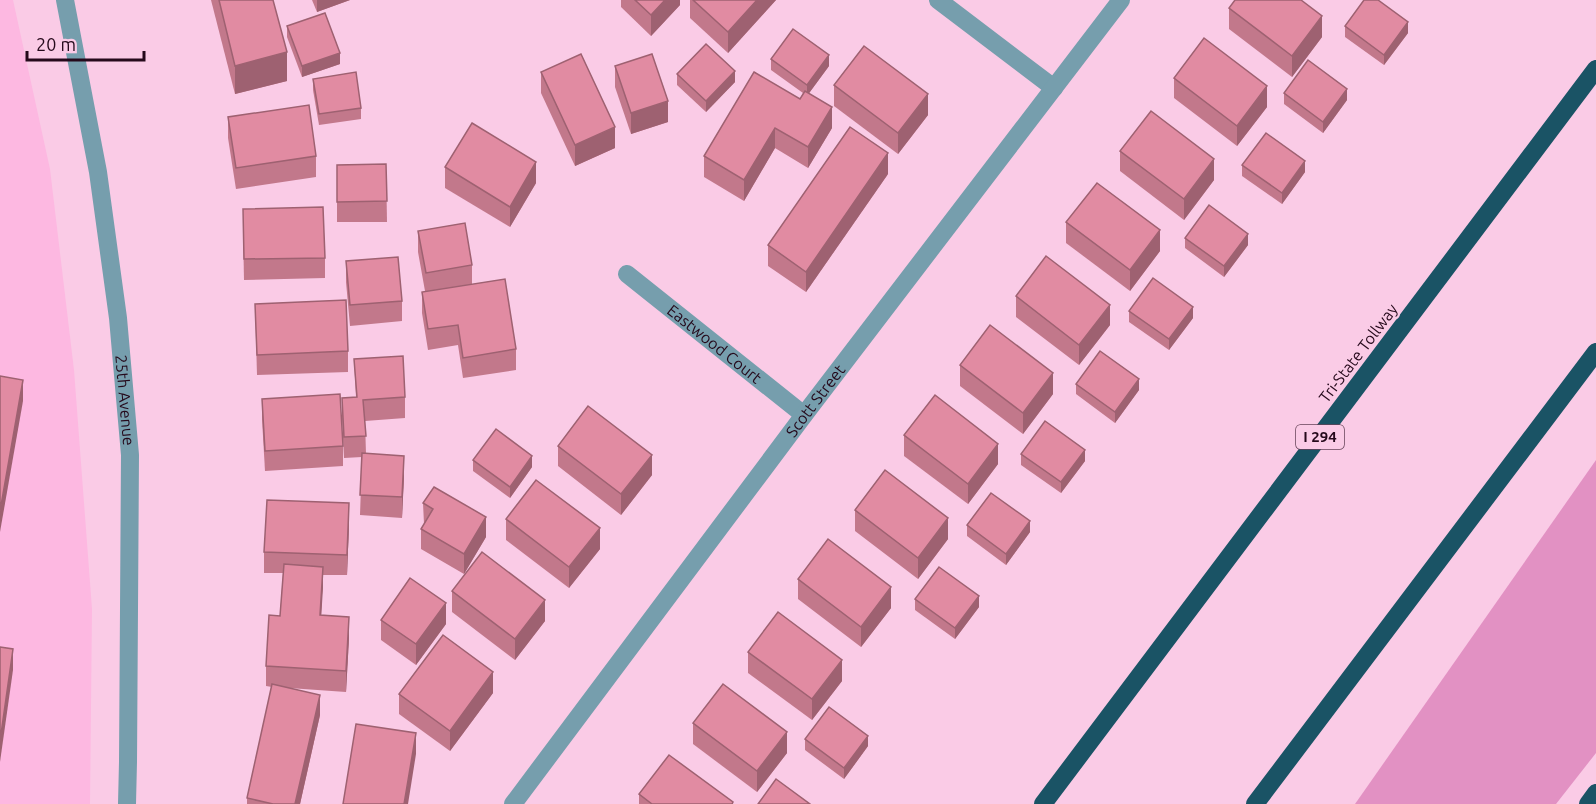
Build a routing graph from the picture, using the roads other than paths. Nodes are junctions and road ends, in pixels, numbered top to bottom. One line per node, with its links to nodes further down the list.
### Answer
1 (65, 0): 10 (street, 25th Avenue)
2 (938, 0): 5 (street)
3 (1121, 0): 5 (street, Scott Street)
4 (1596, 69): 12 (highway, Tri-State Tollway / I 294)
5 (1054, 88): 8 (street, Scott Street)
6 (627, 274): 8 (street, Eastwood Court)
7 (1596, 352): 13 (highway)
8 (804, 415): 11 (street, Scott Street)
9 (1596, 793): 14 (highway)
10 (127, 804)
11 (513, 804)
12 (1043, 804)
13 (1255, 804)
14 (1588, 804)

